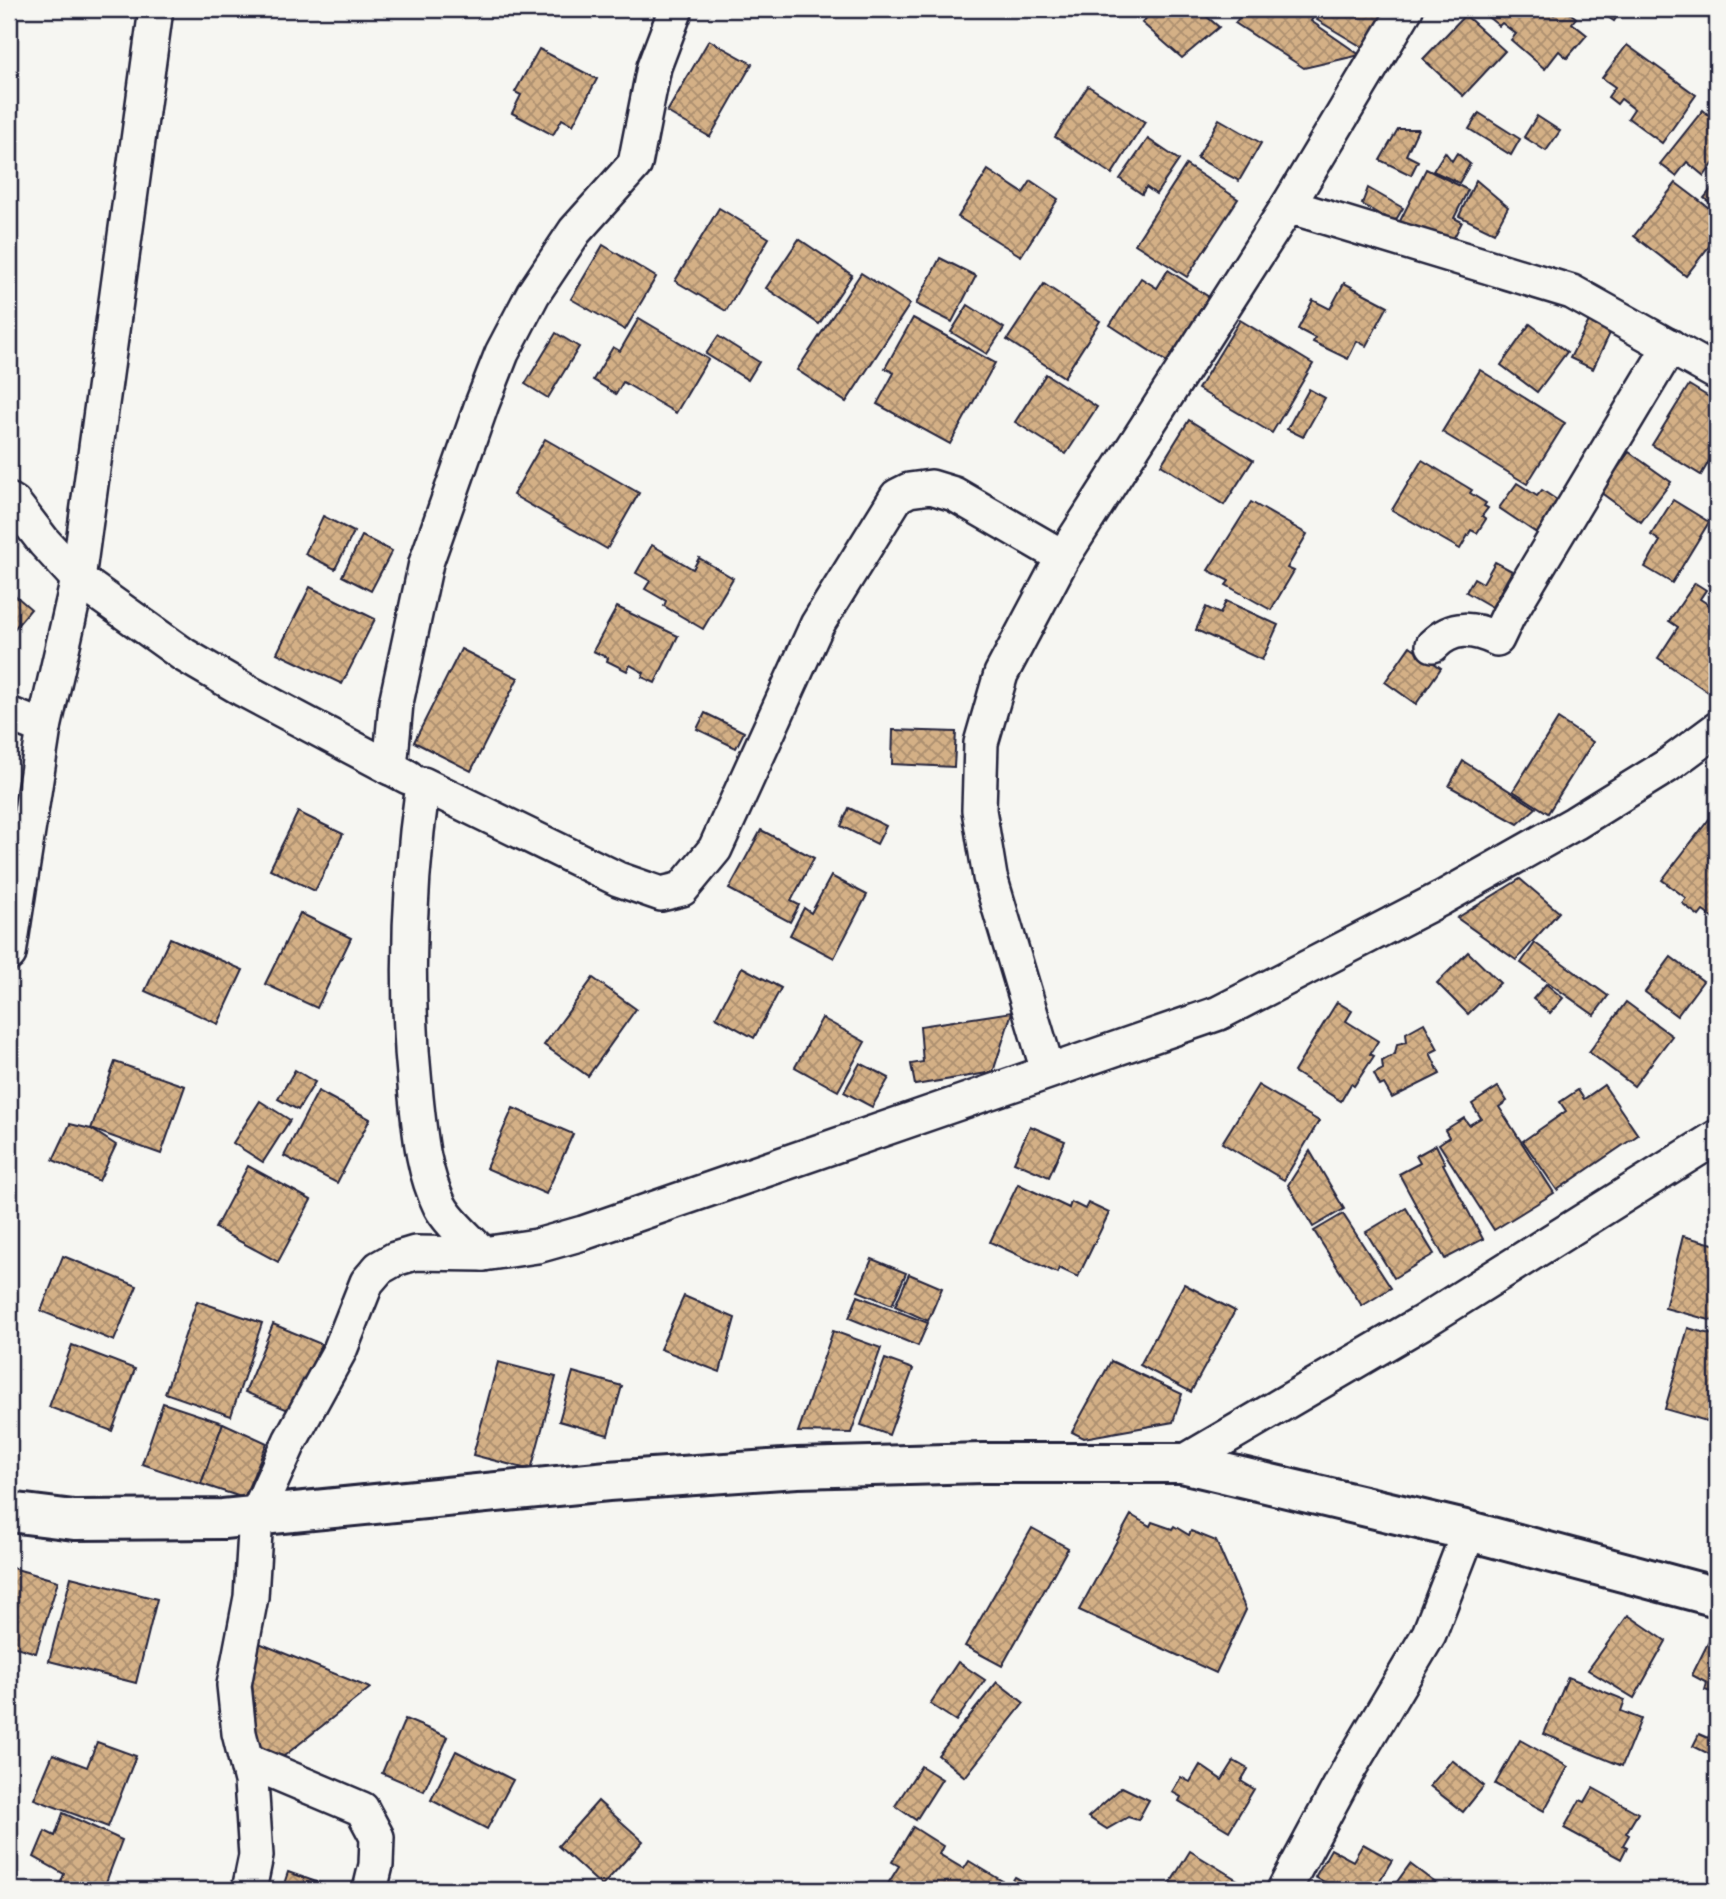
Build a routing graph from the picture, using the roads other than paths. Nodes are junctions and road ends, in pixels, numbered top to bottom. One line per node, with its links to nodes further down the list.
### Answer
1 (156, 9): 9 (street)
2 (676, 9): 14 (street)
3 (1406, 9): 4 (street)
4 (1288, 206): 5 (street); 8 (street)
5 (1670, 346): 6 (street); 10 (street)
6 (1717, 373)
7 (9, 500): 9 (street)
8 (1063, 557): 15 (street); 17 (street)
9 (78, 579): 12 (street); 14 (street)
10 (1433, 645)
11 (9, 714): 12 (street)
12 (44, 728): 16 (street)
13 (1717, 729): 17 (street)
14 (390, 768): 15 (street)
15 (424, 784): 19 (street)
16 (9, 954)
17 (1048, 1071): 19 (street)
18 (1717, 1136): 20 (street)
19 (482, 1254): 22 (street)
20 (1182, 1464): 22 (street); 23 (street)
21 (9, 1512): 22 (street)
22 (256, 1516): 25 (street)
23 (1469, 1531): 24 (street); 28 (street)
24 (1717, 1597)
25 (246, 1760): 26 (street); 27 (street)
26 (249, 1890)
27 (370, 1890)
28 (1284, 1890)

